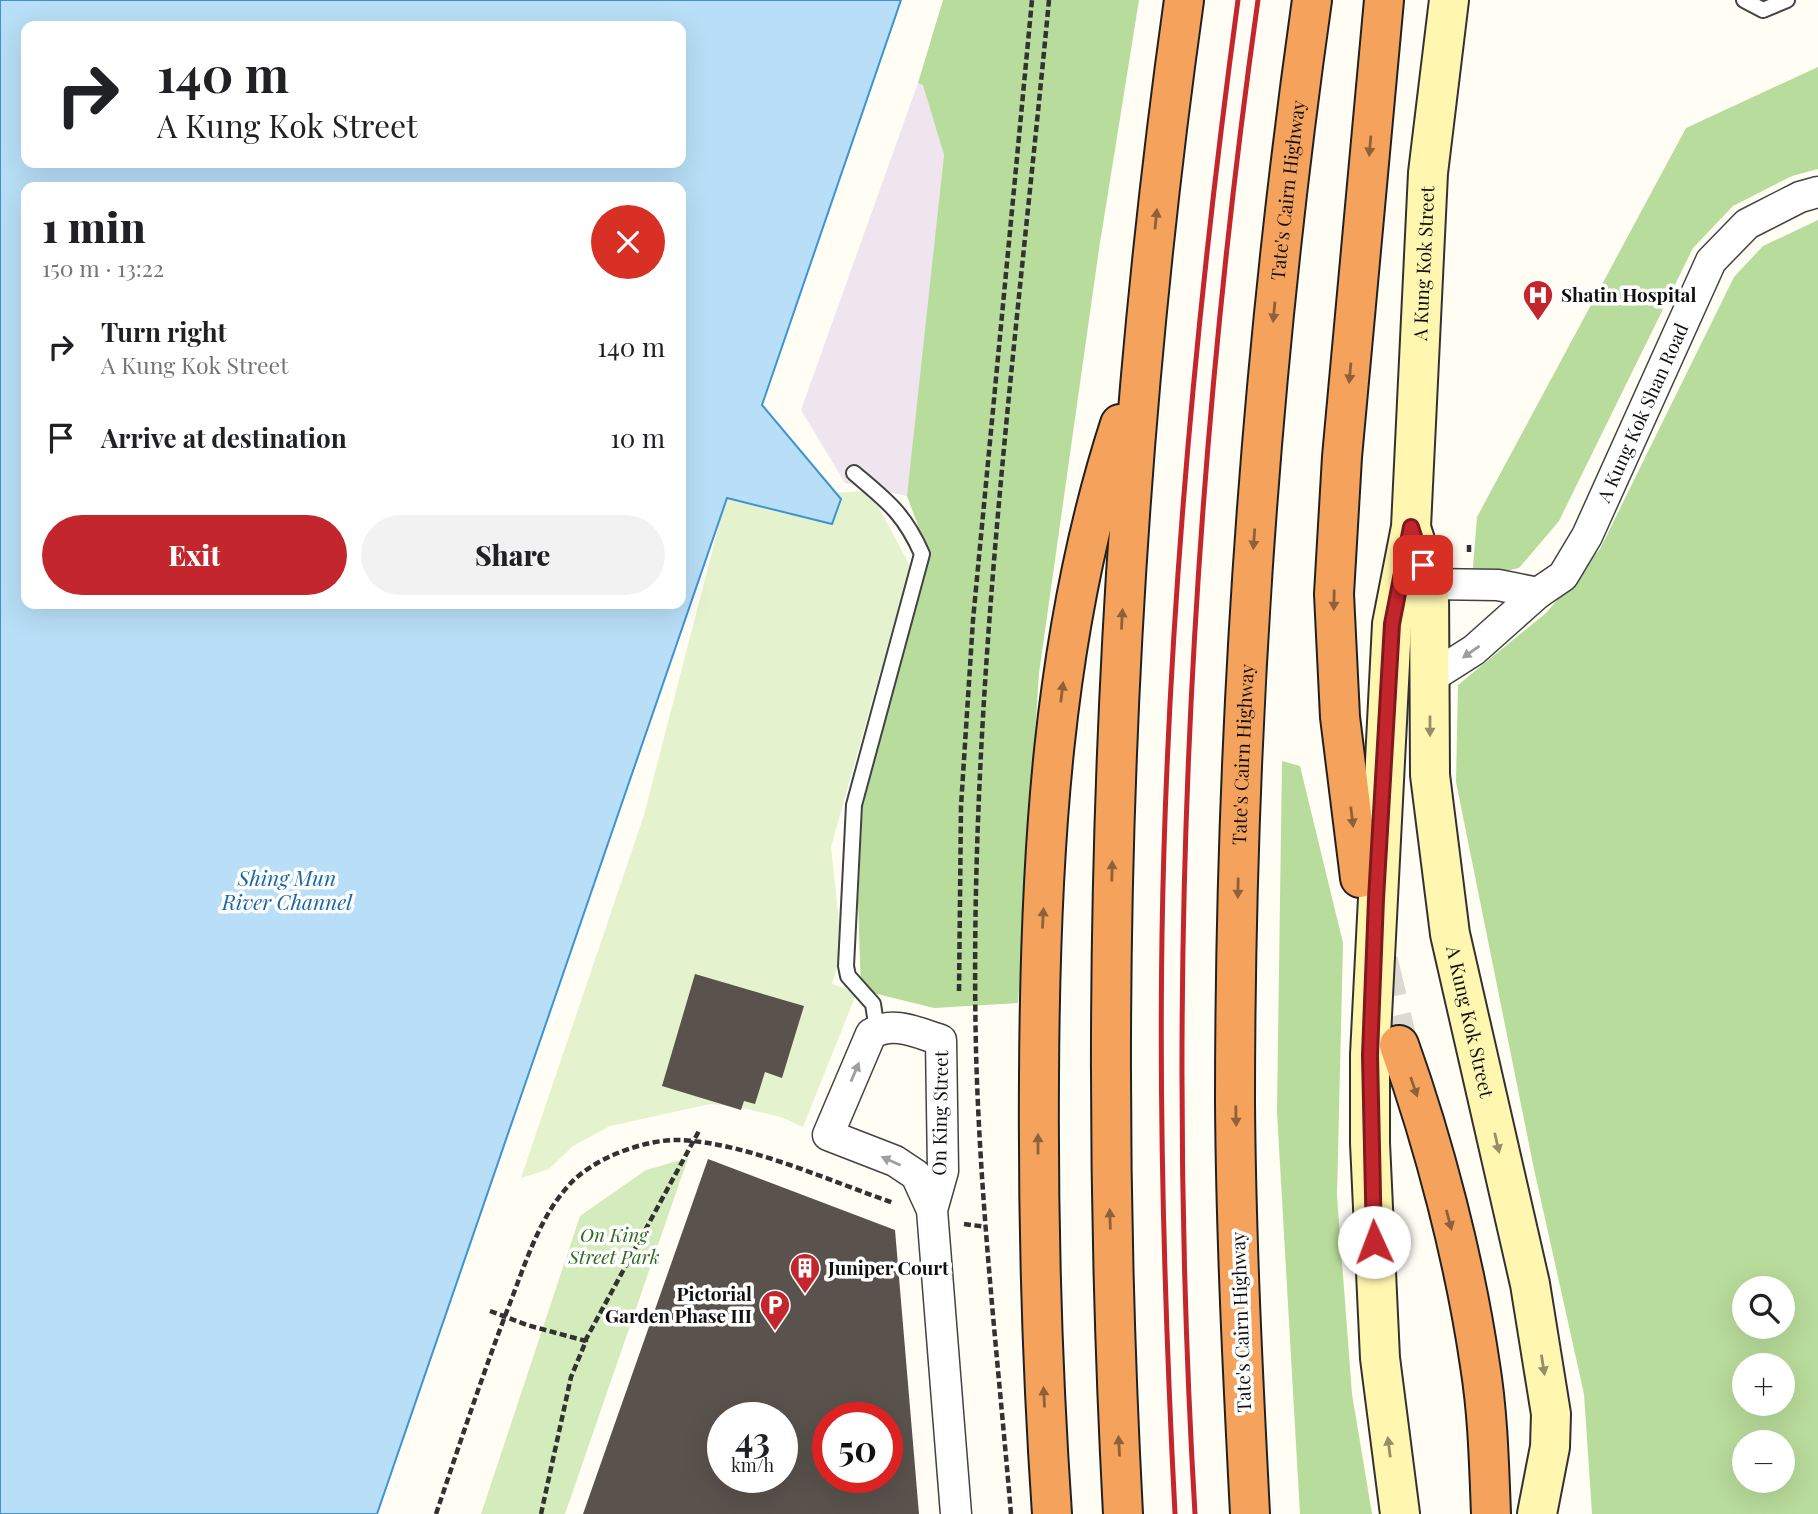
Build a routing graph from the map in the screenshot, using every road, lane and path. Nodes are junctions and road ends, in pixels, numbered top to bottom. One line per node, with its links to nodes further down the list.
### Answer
1 (1032, 0): 18 (path)
2 (1049, 0): 26 (path)
3 (1184, 0): 10 (highway, one-way to 3)
4 (1312, 0): 36 (highway, Tate's Cairn Highway, one-way to 36)
5 (1384, 0): 17 (highway, one-way to 17)
6 (1449, 0): 12 (main road, A Kung Kok Street)
7 (1744, 0): 8 (lane)
8 (1787, 0)
9 (1818, 192): 14 (street, A Kung Kok Shan Road)
10 (1142, 359): 34 (highway, one-way to 10); 35 (highway, one-way to 10)
11 (854, 473): 19 (lane)
12 (1411, 527): 13 (main road, A Kung Kok Street); 15 (main road, A Kung Kok Street)
13 (1429, 584): 14 (street); 15 (main road); 16 (main road, A Kung Kok Street)
14 (1538, 593): 16 (street, A Kung Kok Shan Road, one-way to 16)
15 (1392, 624): 37 (main road, A Kung Kok Street, one-way to 15)
16 (1430, 678): 39 (main road, A Kung Kok Street, one-way to 39)
17 (1360, 877)
18 (959, 990)
19 (877, 1030): 24 (street, On King Street); 24 (street, On King Street, one-way to 19)
20 (1399, 1045): 38 (highway, one-way to 38)
21 (700, 1129): 22 (path)
22 (693, 1141): 23 (path); 28 (path); 29 (path)
23 (902, 1206)
24 (932, 1210): 32 (street, On King Street)
25 (969, 1225): 26 (path)
26 (987, 1227): 33 (path)
27 (490, 1311): 28 (path)
28 (505, 1316): 29 (path); 30 (path)
29 (585, 1341): 31 (path)
30 (436, 1514)
31 (541, 1514)
32 (956, 1514)
33 (1011, 1514)
34 (1052, 1514)
35 (1123, 1514)
36 (1250, 1514)
37 (1400, 1514)
38 (1491, 1514)
39 (1537, 1514)

